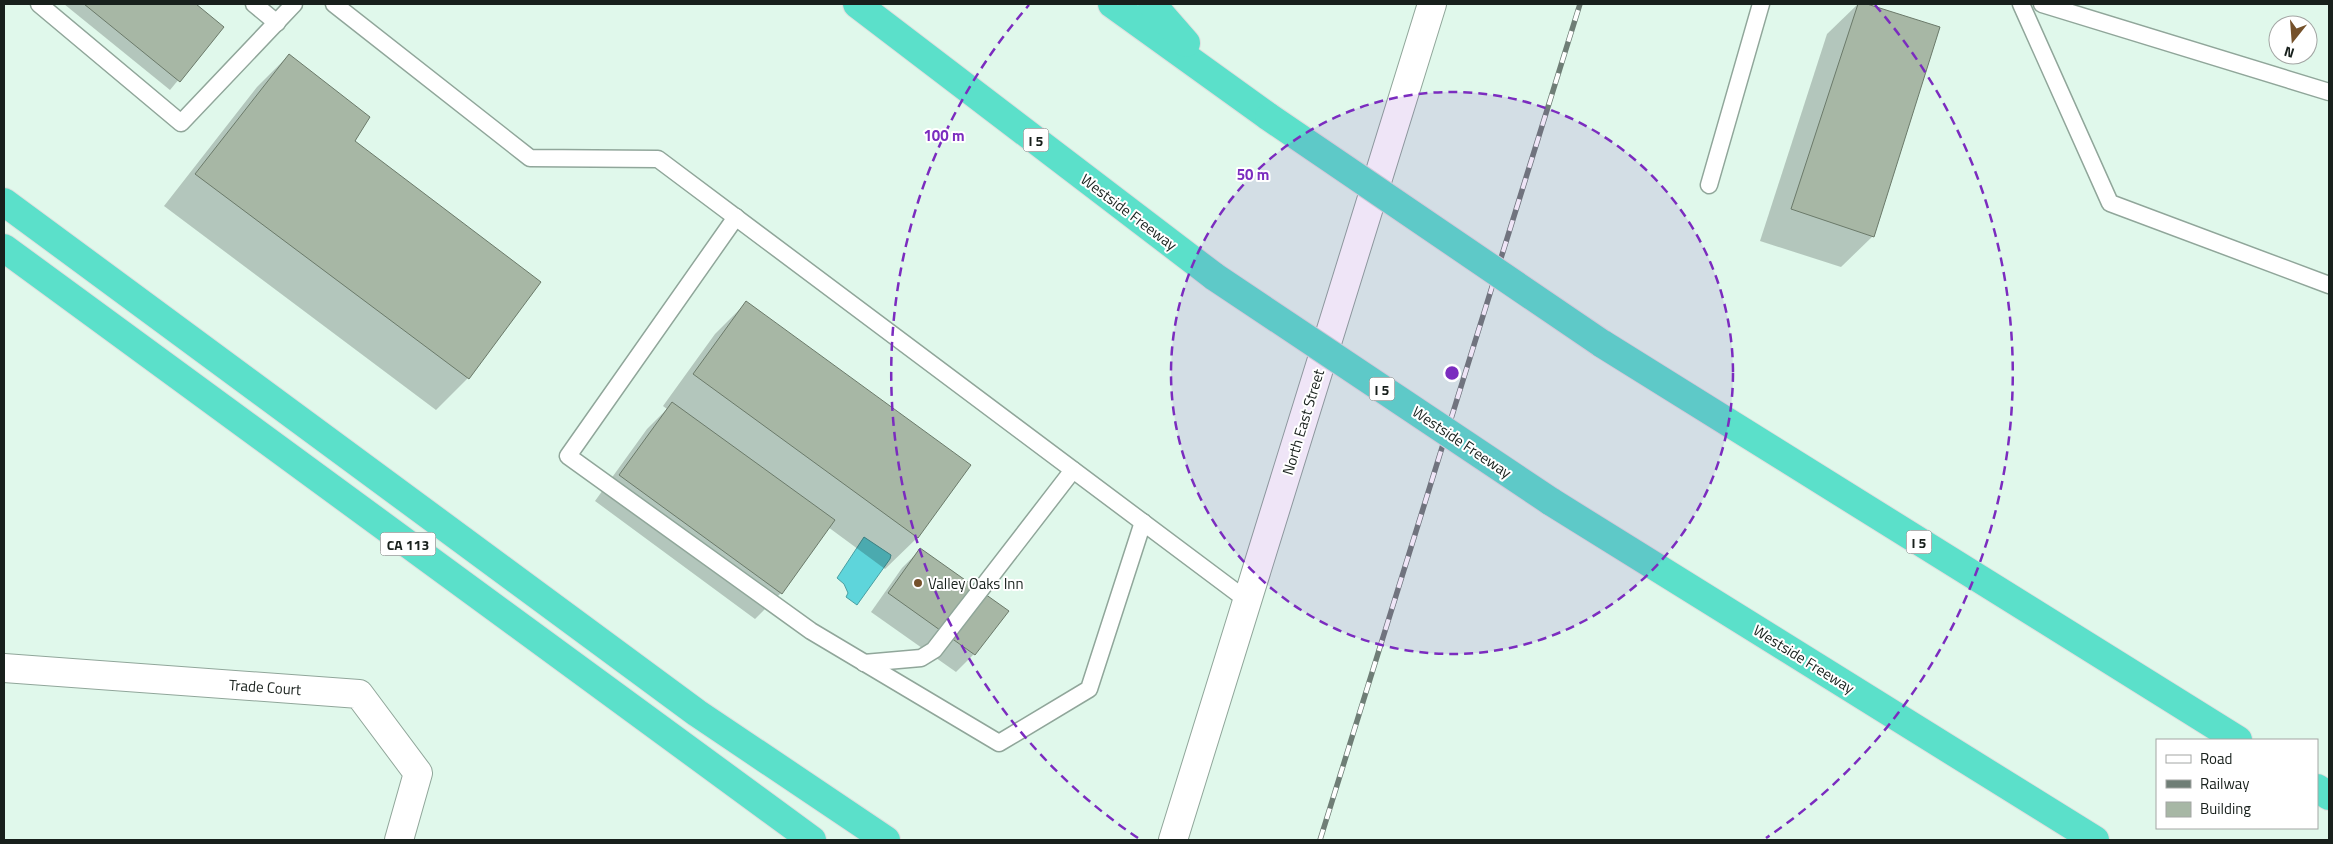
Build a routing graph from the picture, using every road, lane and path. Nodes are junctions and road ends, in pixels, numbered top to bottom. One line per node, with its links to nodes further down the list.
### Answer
1 (38, 4): 12 (lane)
2 (254, 4): 12 (lane)
3 (294, 4): 12 (lane)
4 (334, 4): 17 (lane)
5 (857, 4): 32 (highway, Westside Freeway / I 5, bridge)
6 (1112, 4): 13 (highway, I 5)
7 (1152, 4): 13 (highway)
8 (1432, 4): 22 (main road, North East Street)
9 (1761, 4): 15 (lane)
10 (2021, 4): 19 (lane)
11 (2042, 4): 14 (lane)
12 (277, 22)
13 (1214, 77): 25 (highway, I 5, bridge)
14 (2329, 92)
15 (1709, 185)
16 (4, 202): 30 (highway)
17 (736, 217): 20 (lane); 23 (lane)
18 (4, 248): 29 (highway, CA 113)
19 (2329, 285)
20 (1073, 470): 21 (lane); 23 (lane)
21 (1143, 522): 22 (lane); 23 (lane)
22 (1248, 601): 31 (main road, North East Street)
23 (864, 663)
24 (4, 668): 28 (main road, Trade Court)
25 (2236, 739)
26 (2318, 789): 27 (highway)
27 (2329, 796)
28 (399, 840)
29 (812, 840)
30 (886, 840)
31 (1174, 840)
32 (2096, 840)

